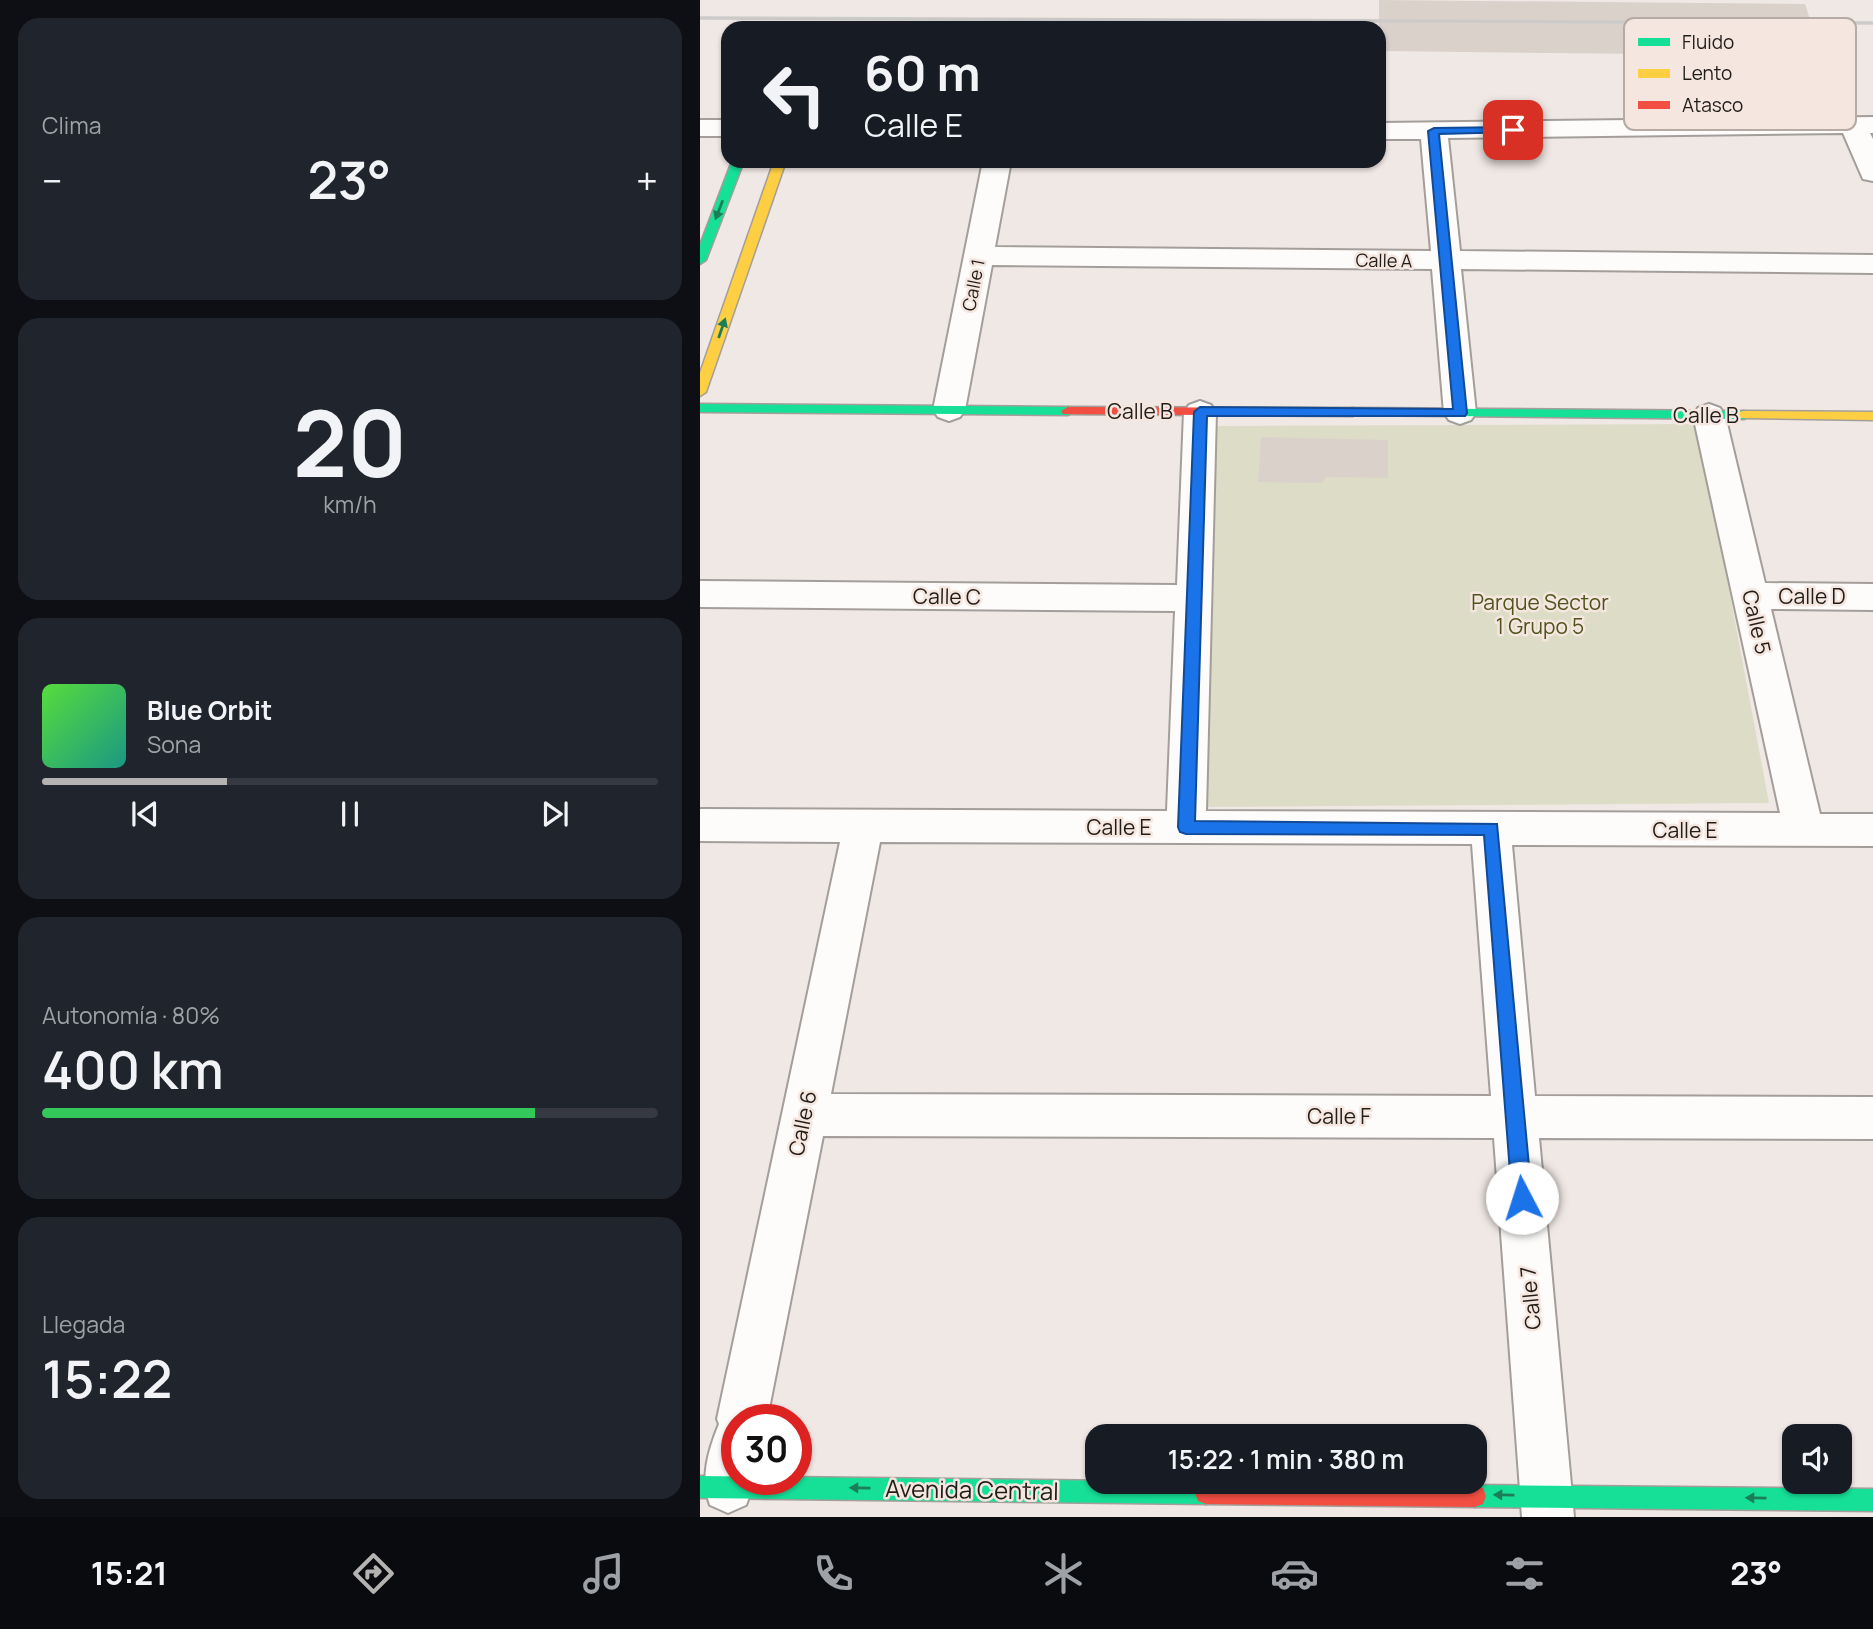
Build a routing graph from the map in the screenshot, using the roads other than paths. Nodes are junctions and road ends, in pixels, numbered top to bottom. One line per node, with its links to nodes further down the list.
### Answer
1 (1864, 125): 10 (street)
2 (700, 128): 3 (street)
3 (721, 128)
4 (1624, 128): 6 (street)
5 (1386, 131): 6 (street)
6 (1434, 131): 13 (street)
7 (735, 168): 12 (street, one-way to 12)
8 (778, 168): 15 (street, one-way to 8)
9 (996, 168): 11 (street, Calle 1)
10 (1873, 173)
11 (979, 256): 13 (street, Calle A); 17 (street, Calle 1)
12 (700, 260)
13 (1446, 261): 14 (street, Calle A); 19 (street)
14 (1873, 264)
15 (700, 392)
16 (700, 408): 17 (street, Calle B)
17 (949, 410): 18 (street, Calle B)
18 (1200, 412): 19 (street, Calle B); 25 (street)
19 (1460, 413): 20 (street, Calle B)
20 (1709, 415): 21 (street, Calle B); 23 (street, Calle 5)
21 (1873, 416)
22 (700, 594): 25 (street, Calle C)
23 (1751, 596): 24 (street, Calle D); 30 (street, Calle 5)
24 (1873, 597)
25 (1194, 598): 28 (street)
26 (700, 825): 27 (street, Calle E)
27 (863, 826): 28 (street, Calle E); 32 (street, Calle 6)
28 (1186, 827): 29 (street, Calle E)
29 (1492, 829): 30 (street, Calle E); 33 (street, Calle 7)
30 (1804, 830): 31 (street, Calle E)
31 (1873, 831)
32 (804, 1115): 33 (street, Calle F); 35 (street, Calle 6)
33 (1515, 1117): 34 (street, Calle F); 38 (street, Calle 7)
34 (1873, 1118)
35 (744, 1404)
36 (812, 1476): 38 (street, Avenida Central, one-way to 36)
37 (1873, 1500): 38 (street, Avenida Central, one-way to 38)
38 (1547, 1506)

